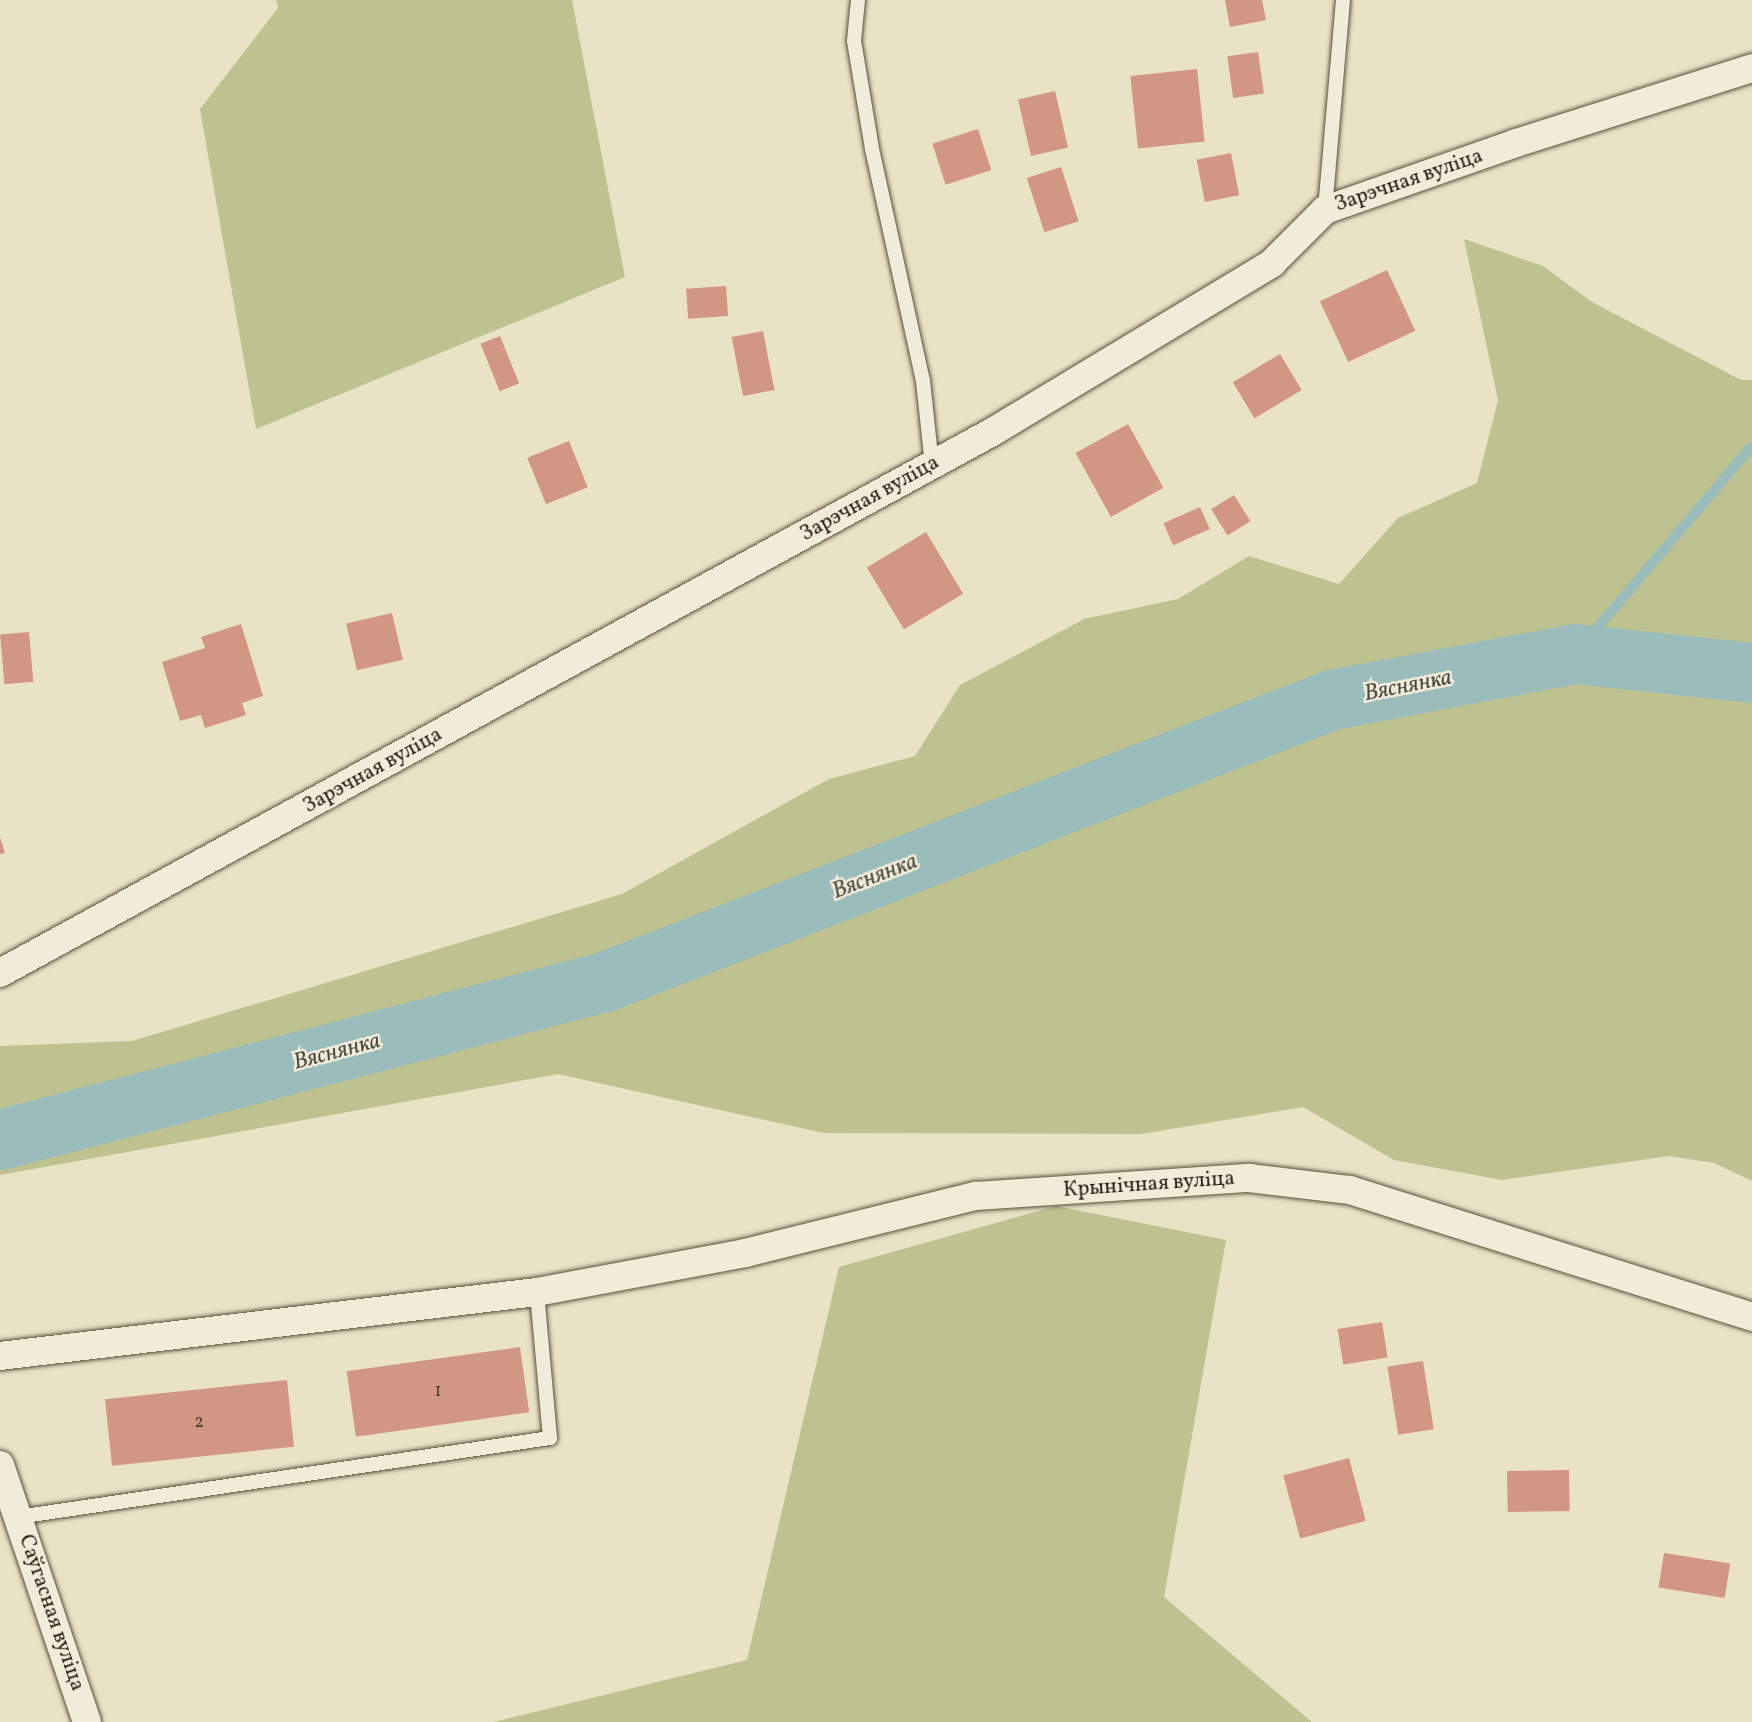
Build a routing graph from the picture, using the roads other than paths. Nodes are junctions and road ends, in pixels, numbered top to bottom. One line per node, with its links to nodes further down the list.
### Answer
1 (858, 0): 5 (lane)
2 (1343, 0): 4 (lane)
3 (1752, 68): 4 (street, Зарэчная вуліца)
4 (1325, 211): 5 (street, Зарэчная вуліца)
5 (932, 465): 6 (street, Зарэчная вуліца)
6 (0, 973)
7 (537, 1292): 8 (street, Крынічная вуліца); 9 (street, Крынічная вуліца); 11 (lane)
8 (1752, 1317)
9 (0, 1356)
10 (0, 1465): 11 (street, Саўгасная вуліца)
11 (18, 1517): 12 (street, Саўгасная вуліца)
12 (87, 1722)

